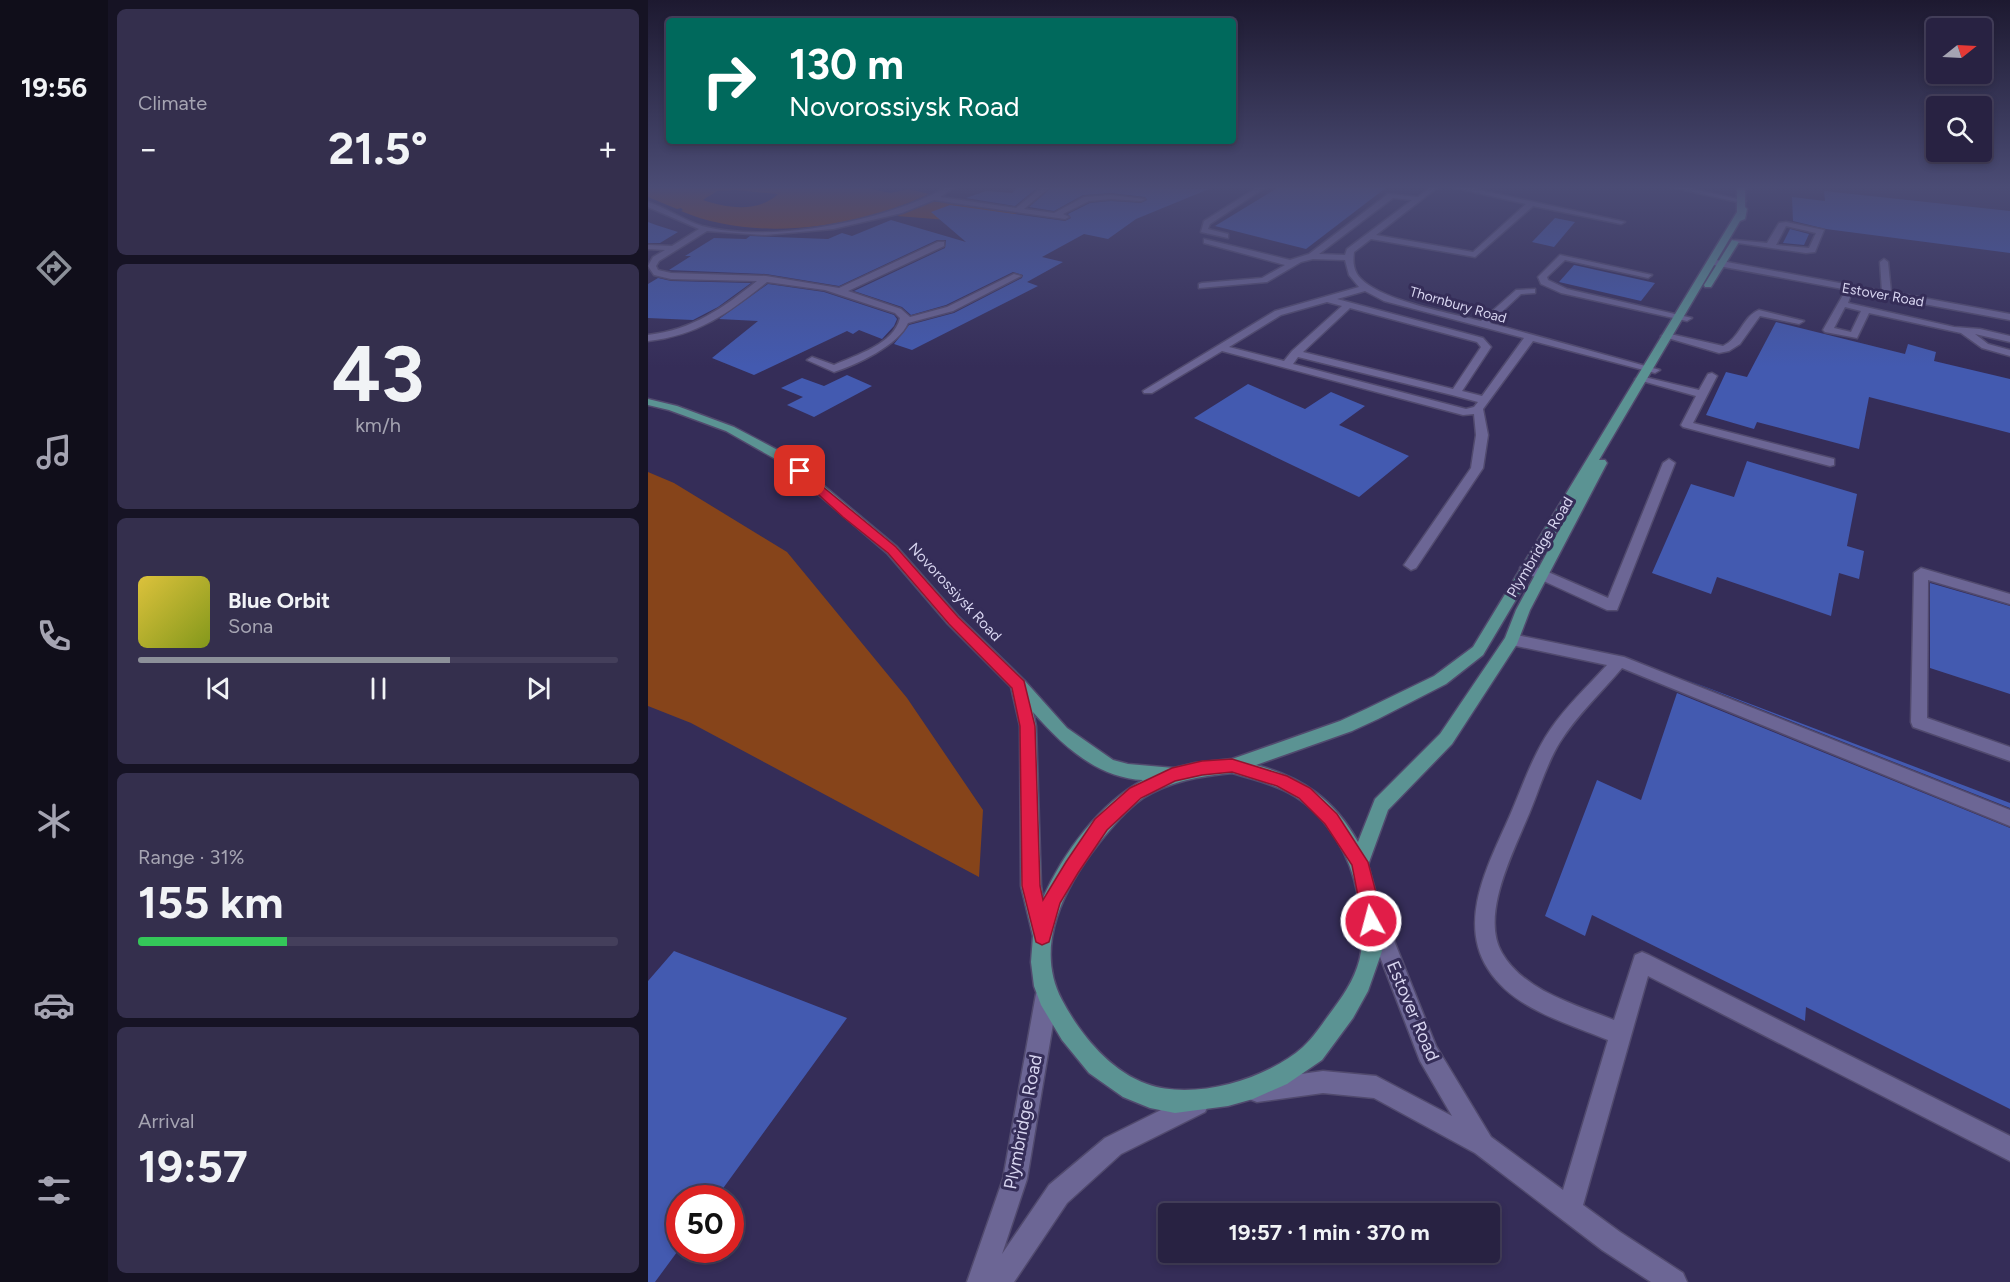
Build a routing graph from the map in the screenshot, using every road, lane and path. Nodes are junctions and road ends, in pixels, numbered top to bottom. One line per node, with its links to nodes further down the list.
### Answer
1 (648, 247): 12 (street)
2 (935, 247): 27 (street)
3 (1229, 247): 16 (street)
4 (1324, 247): 14 (street)
5 (1355, 247): 15 (street)
6 (1429, 247): 7 (street)
7 (1484, 247)
8 (1724, 247): 18 (main road, Plymbridge Road)
9 (1730, 247): 18 (main road, Plymbridge Road)
10 (1775, 247): 11 (street)
11 (1814, 247)
12 (672, 248): 22 (street)
13 (1288, 253): 14 (street)
14 (1311, 257): 15 (street); 16 (street)
15 (1348, 258): 25 (street)
16 (1299, 261): 24 (street)
17 (1884, 262): 29 (street)
18 (1716, 263): 23 (street, Estover Road); 35 (main road, Plymbridge Road)
19 (1818, 268): 23 (street)
20 (1648, 275): 35 (street)
21 (1017, 276): 37 (street)
22 (766, 279): 27 (street); 42 (street)
23 (1816, 283): 26 (street, Estover Road)
24 (1202, 286)
25 (1365, 288): 30 (street); 39 (street, Thornbury Road)
26 (1849, 289): 29 (street, Estover Road); 31 (street)
27 (840, 291): 37 (street)
28 (1532, 291): 39 (street)
29 (1887, 295): 33 (street, Estover Road)
30 (1323, 298): 32 (street); 45 (street)
31 (1842, 304): 34 (street); 34 (street)
32 (1348, 305): 46 (street); 53 (street)
33 (1962, 309): 36 (street, Estover Road); 40 (street)
34 (1866, 310): 40 (street)
35 (1682, 317): 41 (main road, Plymbridge Road)
36 (2010, 317)
37 (905, 321): 48 (street)
38 (1798, 321): 41 (street)
39 (1482, 325): 43 (street, Thornbury Road)
40 (1959, 331): 44 (street); 47 (street)
41 (1670, 337): 50 (main road, Plymbridge Road)
42 (648, 338)
43 (1529, 339): 50 (street, Thornbury Road); 56 (street)
44 (2010, 339)
45 (1222, 348): 49 (street); 52 (street)
46 (1296, 352): 49 (street); 53 (street)
47 (2010, 352)
48 (812, 360)
49 (1286, 366): 56 (street)
50 (1648, 374): 54 (street, Thornbury Road); 60 (main road, Plymbridge Road)
51 (1712, 376): 54 (street)
52 (1148, 392)
53 (1456, 393): 56 (street)
54 (1702, 394): 58 (street)
55 (648, 402): 64 (main road, Novorossiysk Road)
56 (1481, 405): 59 (street)
57 (1669, 462): 60 (street)
58 (1830, 462)
59 (1411, 565)
60 (1534, 571): 62 (main road, Plymbridge Road); 66 (main road, Plymbridge Road)
61 (2010, 599): 65 (street)
62 (1512, 640): 63 (street); 69 (main road, Plymbridge Road)
63 (1619, 661): 68 (street); 73 (street)
64 (1019, 685): 67 (main road, Novorossiysk Road); 71 (main road)
65 (2010, 754)
66 (1232, 766): 67 (main road); 69 (main road)
67 (1172, 775): 71 (main road)
68 (2010, 818)
69 (1360, 862): 70 (main road)
70 (1370, 904): 74 (main road); 76 (street, Estover Road)
71 (1042, 936): 72 (main road)
72 (1047, 994): 75 (main road); 79 (street, Plymbridge Road)
73 (1621, 1034): 77 (street); 78 (street)
74 (1238, 1094): 75 (main road); 76 (street, Estover Road)
75 (1210, 1098): 80 (street)
76 (1483, 1145): 78 (street, Estover Road)
77 (2010, 1149)
78 (1569, 1210): 81 (street, Estover Road)
79 (980, 1282)
80 (999, 1282)
81 (1674, 1282)

